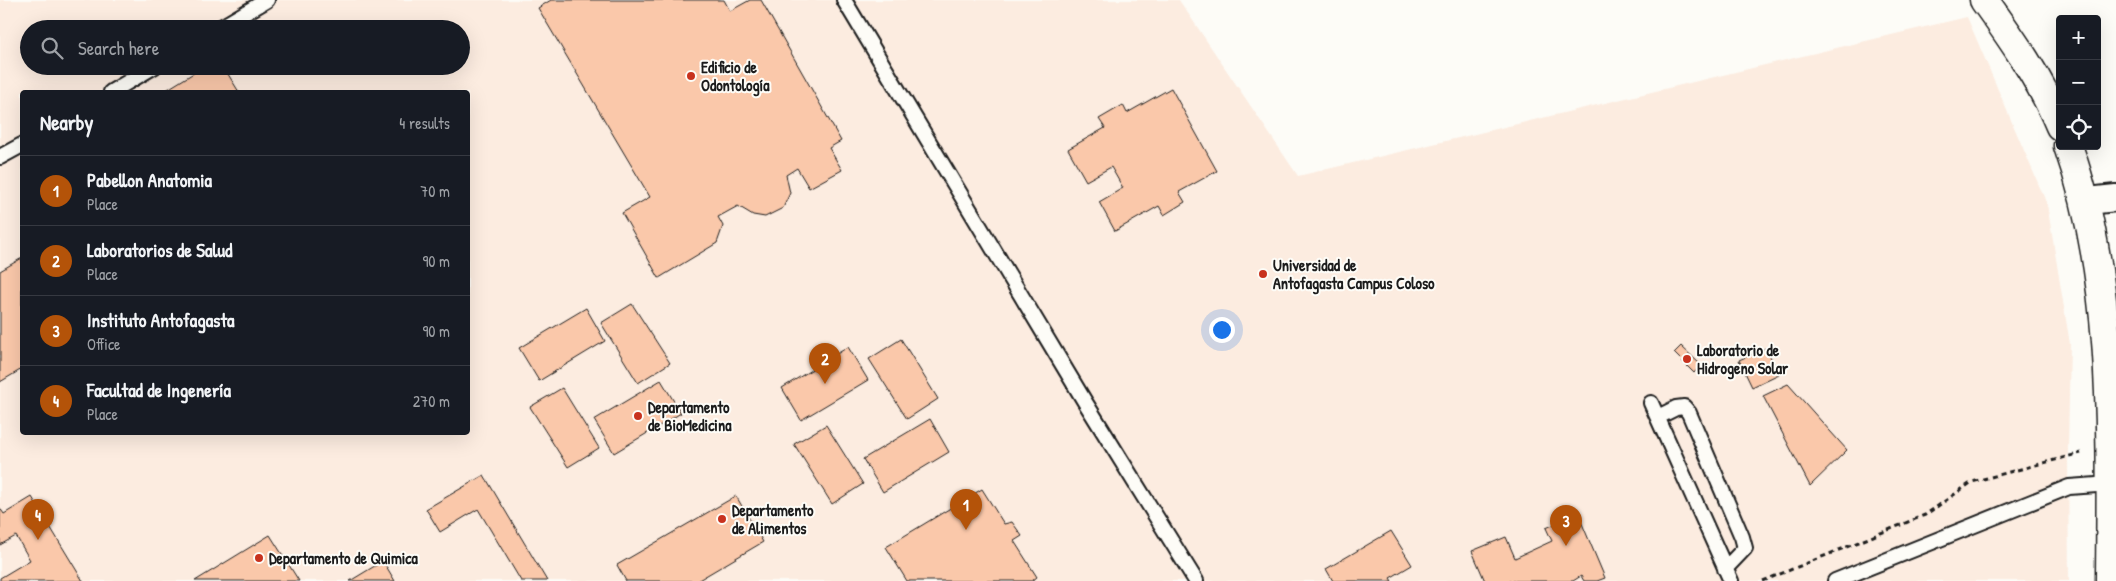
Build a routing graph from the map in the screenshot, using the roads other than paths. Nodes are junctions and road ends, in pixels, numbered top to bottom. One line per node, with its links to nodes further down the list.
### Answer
1 (266, 0): 4 (lane)
2 (844, 0): 17 (lane)
3 (1984, 0): 7 (street)
4 (233, 20)
5 (140, 75): 6 (lane)
6 (114, 90)
7 (2056, 118)
8 (20, 146): 10 (lane)
9 (2069, 150): 12 (street)
10 (0, 157)
11 (2116, 198): 12 (street)
12 (2088, 201): 15 (street)
13 (1651, 403): 14 (lane)
14 (1658, 417): 16 (lane); 16 (lane)
15 (2106, 484): 18 (lane); 19 (street)
16 (1728, 575)
17 (1196, 581)
18 (1835, 581)
19 (2110, 581)

